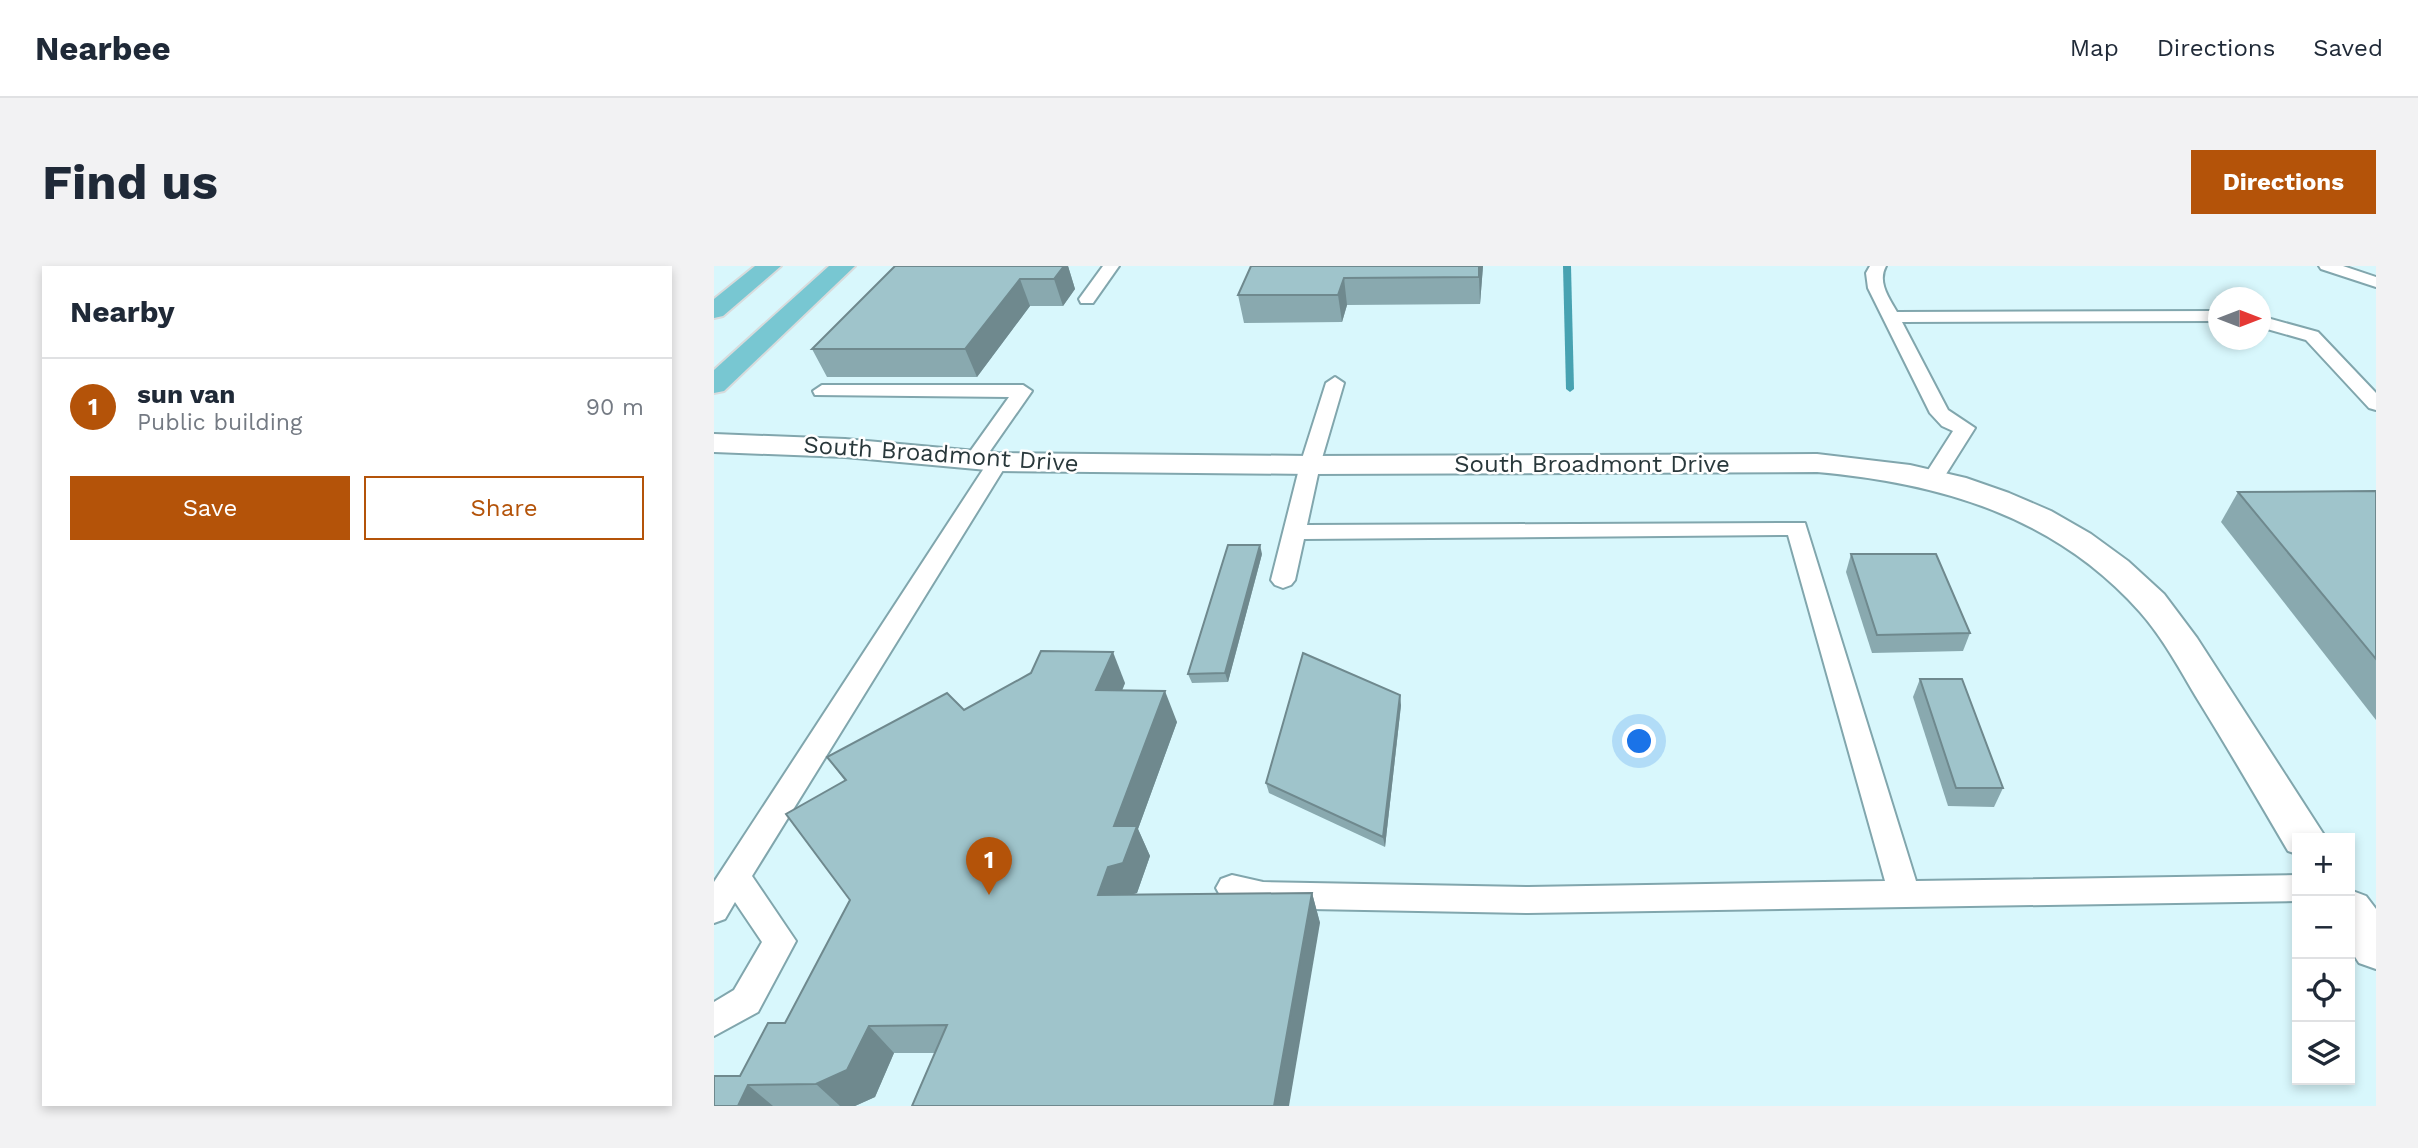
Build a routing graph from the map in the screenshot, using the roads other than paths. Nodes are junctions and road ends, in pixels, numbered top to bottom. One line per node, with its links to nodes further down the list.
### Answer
1 (769, 266): 8 (main road)
2 (843, 266): 13 (main road)
3 (1111, 266): 7 (lane)
4 (1878, 266): 10 (lane)
5 (2327, 266): 6 (lane)
6 (2376, 282)
7 (1087, 299)
8 (714, 311)
9 (2208, 316): 10 (lane)
10 (1891, 317): 19 (lane)
11 (2271, 324): 15 (lane)
12 (1335, 383): 18 (lane)
13 (714, 385)
14 (822, 391): 17 (lane)
15 (2376, 404)
16 (714, 443): 17 (street, South Broadmont Drive)
17 (986, 461): 18 (street, South Broadmont Drive); 23 (lane)
18 (1310, 465): 19 (street, South Broadmont Drive); 20 (lane)
19 (1934, 478): 22 (street, South Broadmont Drive)
20 (1294, 532): 21 (lane); 26 (lane)
21 (1283, 580)
22 (2301, 833)
23 (735, 877): 27 (lane); 30 (lane)
24 (1231, 888): 26 (lane)
25 (2292, 888): 26 (lane)
26 (1904, 894)
27 (714, 909)
28 (2355, 917): 29 (street)
29 (2376, 947)
30 (714, 1020)

